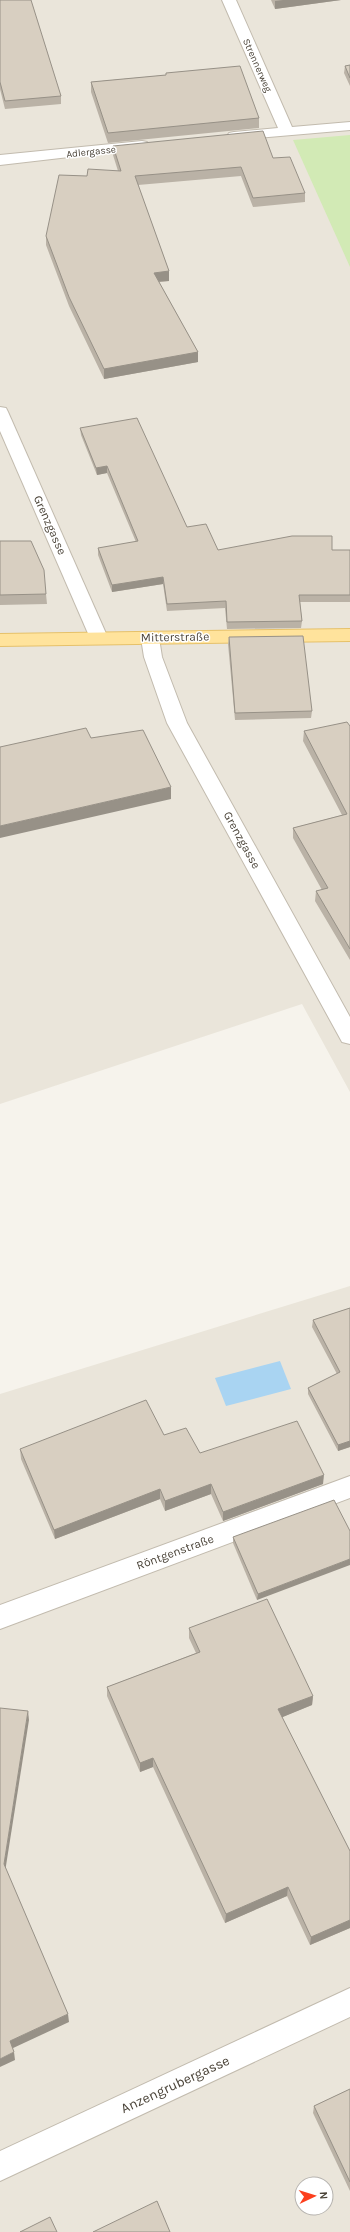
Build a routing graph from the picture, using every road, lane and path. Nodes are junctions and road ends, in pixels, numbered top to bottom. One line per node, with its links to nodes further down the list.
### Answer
1 (229, 0): 3 (street, Strennerweg)
2 (350, 126): 3 (street)
3 (287, 131): 4 (street)
4 (217, 138)
5 (155, 144): 6 (street, Adlergasse)
6 (0, 160)
7 (0, 412): 9 (street, Grenzgasse)
8 (350, 635): 10 (main road, Mitterstraße)
9 (99, 638): 10 (main road, Mitterstraße); 11 (main road, Mitterstraße)
10 (150, 638): 12 (street, Grenzgasse)
11 (0, 640)
12 (350, 1036)
13 (350, 1487): 14 (street, Röntgenstraße)
14 (0, 1618)
15 (350, 2002): 16 (street, Anzengrubergasse)
16 (0, 2166)

